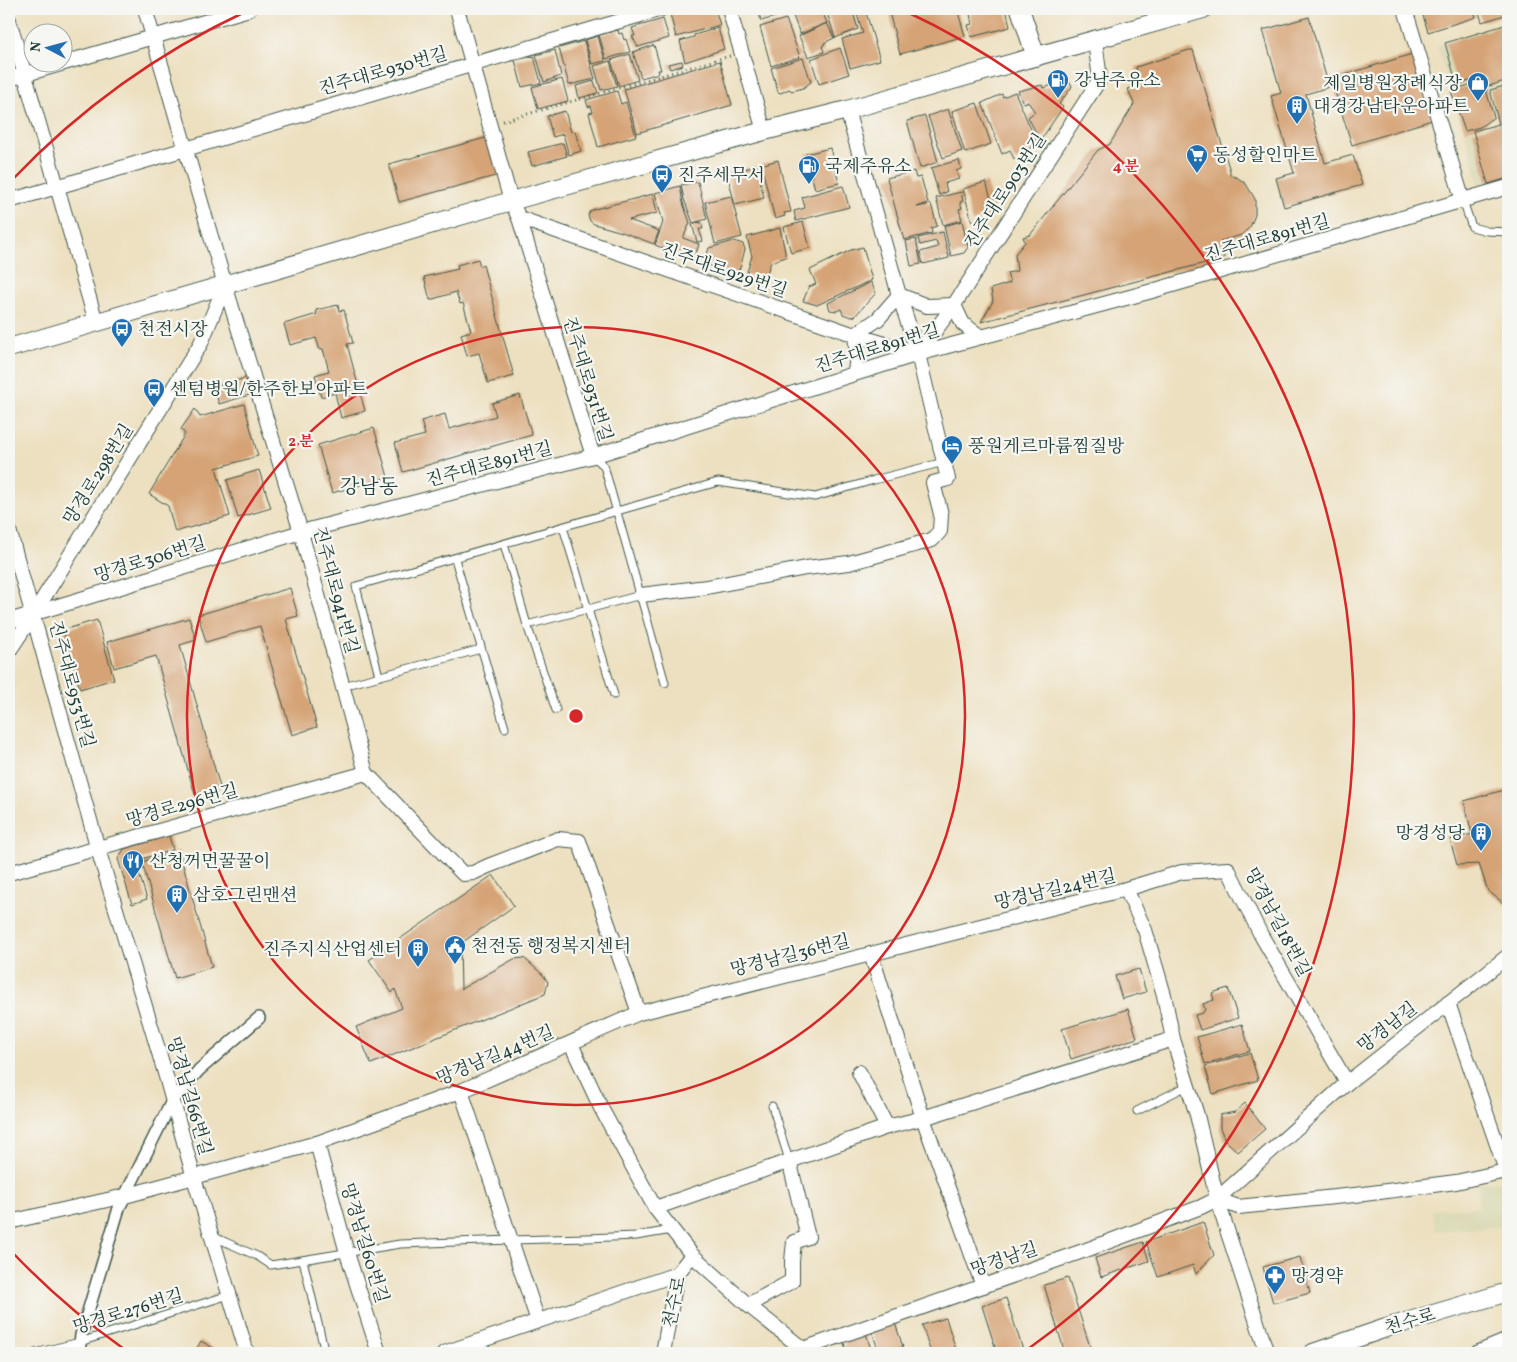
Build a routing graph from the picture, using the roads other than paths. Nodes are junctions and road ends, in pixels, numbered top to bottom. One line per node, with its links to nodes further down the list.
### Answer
1 (145, 9): 10 (street, 진주대로941번길)
2 (249, 9): 10 (street)
3 (457, 9): 13 (street, 진주대로930번길)
4 (661, 9): 13 (street, 진주대로930번길)
5 (729, 9): 17 (street)
6 (1020, 9): 12 (street)
7 (1203, 9): 11 (street)
8 (1405, 9): 23 (street)
9 (9, 20): 14 (street)
10 (153, 37): 14 (street); 18 (street, 진주대로941번길)
11 (1095, 41): 12 (street); 28 (street, 진주대로903번길)
12 (1036, 57): 16 (street)
13 (473, 64): 18 (street, 진주대로930번길); 22 (street, 진주대로930번길)
14 (24, 74): 15 (street); 19 (street)
15 (9, 79)
16 (846, 110): 17 (street); 27 (street)
17 (764, 131): 22 (street)
18 (186, 149): 19 (street, 진주대로930번길); 26 (street, 진주대로941번길)
19 (57, 187): 21 (street, 진주대로930번길); 29 (street)
20 (1508, 187): 23 (street, 진주대로891번길)
21 (9, 201)
22 (511, 201): 24 (street, 진주대로931번길); 26 (street)
23 (1463, 201): 25 (lane); 31 (street, 진주대로891번길)
24 (518, 218): 30 (street, 진주대로929번길); 35 (street, 진주대로931번길)
25 (1508, 232)
26 (225, 285): 29 (street); 40 (street, 진주대로941번길); 45 (street, 망경로298번길)
27 (898, 295): 28 (street); 30 (street); 33 (street)
28 (954, 305): 31 (street); 33 (street, 진주대로903번길)
29 (96, 322): 32 (street)
30 (855, 335): 33 (street, 진주대로929번길); 34 (street)
31 (981, 337): 33 (street, 진주대로891번길)
32 (9, 348)
33 (918, 354): 34 (street, 진주대로891번길); 36 (street)
34 (855, 373): 35 (street, 진주대로891번길)
35 (593, 456): 37 (lane, 진주대로931번길); 40 (street, 진주대로891번길)
36 (944, 462): 37 (lane); 43 (street)
37 (617, 512): 38 (lane); 43 (lane, 진주대로931번길)
38 (563, 527): 41 (lane); 44 (lane)
39 (9, 530): 45 (street, 진주대로953번길)
40 (302, 532): 45 (street, 망경로306번길); 52 (street, 진주대로941번길)
41 (504, 544): 42 (lane); 47 (lane)
42 (454, 558): 48 (lane); 50 (lane)
43 (641, 595): 44 (lane); 51 (lane, 진주대로931번길)
44 (588, 609): 47 (lane); 53 (lane)
45 (33, 615): 46 (street, 망경로306번길); 49 (street, 망경로298번길); 57 (street, 진주대로953번길)
46 (9, 621)
47 (527, 625): 54 (lane)
48 (481, 649): 50 (lane); 55 (lane)
49 (9, 651)
50 (380, 676): 52 (lane)
51 (665, 683)
52 (343, 686): 56 (street, 진주대로941번길)
53 (614, 695)
54 (556, 710)
55 (505, 728)
56 (366, 773): 57 (street, 망경로296번길); 63 (street, 진주대로941번길)
57 (98, 849): 58 (street, 망경로296번길); 71 (street, 망경남길66번길)
58 (9, 873)
59 (1126, 889): 60 (street, 망경남길24번길); 65 (street, 망경남길24번길); 68 (street, 망경남길18번길)
60 (871, 954): 63 (street, 망경남길36번길); 74 (street, 망경남길36번길)
61 (1508, 956): 62 (street, 망경남길)
62 (1448, 1003): 68 (street, 망경남길); 78 (street)
63 (639, 1013): 66 (street, 망경남길36번길)
64 (259, 1018): 71 (street)
65 (1173, 1039): 69 (street, 망경남길24번길); 74 (street)
66 (572, 1044): 70 (street, 망경남길44번길); 82 (street, 망경남길44번길)
67 (859, 1072): 75 (street)
68 (1346, 1083): 81 (street, 망경남길)
69 (1187, 1086): 73 (lane); 81 (street, 망경남길24번길)
70 (461, 1091): 76 (street, 망경남길44번길); 86 (street)
71 (172, 1101): 79 (street, 망경남길66번길); 80 (street)
72 (772, 1106): 77 (lane)
73 (1137, 1111)
74 (923, 1118): 75 (street); 91 (street, 망경남길36번길)
75 (887, 1127): 77 (street)
76 (316, 1143): 79 (street, 망경남길44번길); 87 (street, 망경남길60번길)
77 (789, 1160): 82 (street); 94 (street)
78 (1506, 1166): 81 (street)
79 (194, 1178): 80 (street, 망경남길44번길); 85 (street, 망경남길66번길)
80 (125, 1196): 83 (street, 망경남길44번길); 97 (street)
81 (1217, 1200): 91 (street, 망경남길); 105 (street)
82 (655, 1208): 84 (street, 망경남길44번길)
83 (9, 1222)
84 (672, 1230): 86 (lane); 88 (street, 망경남길44번길)
85 (212, 1236): 89 (lane); 93 (street, 망경남길66번길)
86 (511, 1240): 87 (lane); 95 (street)
87 (347, 1253): 89 (lane); 102 (street, 망경남길60번길)
88 (692, 1255): 90 (street, 천수로); 94 (street, 망경남길44번길)
89 (303, 1260): 101 (lane)
90 (677, 1274): 95 (street); 104 (street, 천수로)
91 (983, 1286): 98 (street, 망경남길)
92 (1508, 1292): 106 (street, 천수로)
93 (230, 1295): 97 (lane, 망경로276번길); 100 (street, 망경남길66번길)
94 (748, 1305): 98 (street, 망경남길44번길)
95 (538, 1321): 103 (street)
96 (1508, 1340): 107 (street)
97 (80, 1347): 99 (lane, 망경로276번길)
98 (802, 1352)
99 (35, 1353)
100 (247, 1353)
101 (325, 1353)
102 (379, 1353)
103 (444, 1353)
104 (663, 1353)
105 (1268, 1353)
106 (1313, 1353)
107 (1477, 1353)

